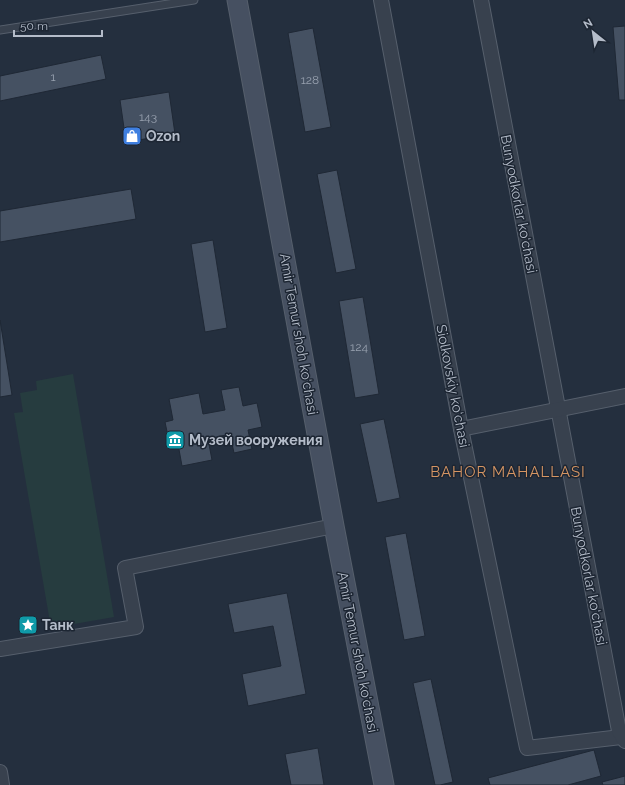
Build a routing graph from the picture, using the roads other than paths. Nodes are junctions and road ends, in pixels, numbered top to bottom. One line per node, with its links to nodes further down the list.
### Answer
1 (194, 0): 5 (lane)
2 (237, 0): 9 (main road, Amir Temur shoh ko‘chasi)
3 (381, 0): 8 (street, Siolkovskiy ko‘chasi)
4 (481, 0): 7 (street, Bunyodkorlar ko‘chasi)
5 (0, 30)
6 (625, 396): 7 (street)
7 (557, 409): 8 (street); 11 (street, Bunyodkorlar ko‘chasi)
8 (461, 429): 11 (street, Siolkovskiy ko‘chasi)
9 (334, 526): 10 (street); 14 (main road, Amir Temur shoh ko‘chasi)
10 (0, 649)
11 (623, 739)
12 (0, 772): 13 (street)
13 (2, 785)
14 (384, 785)

